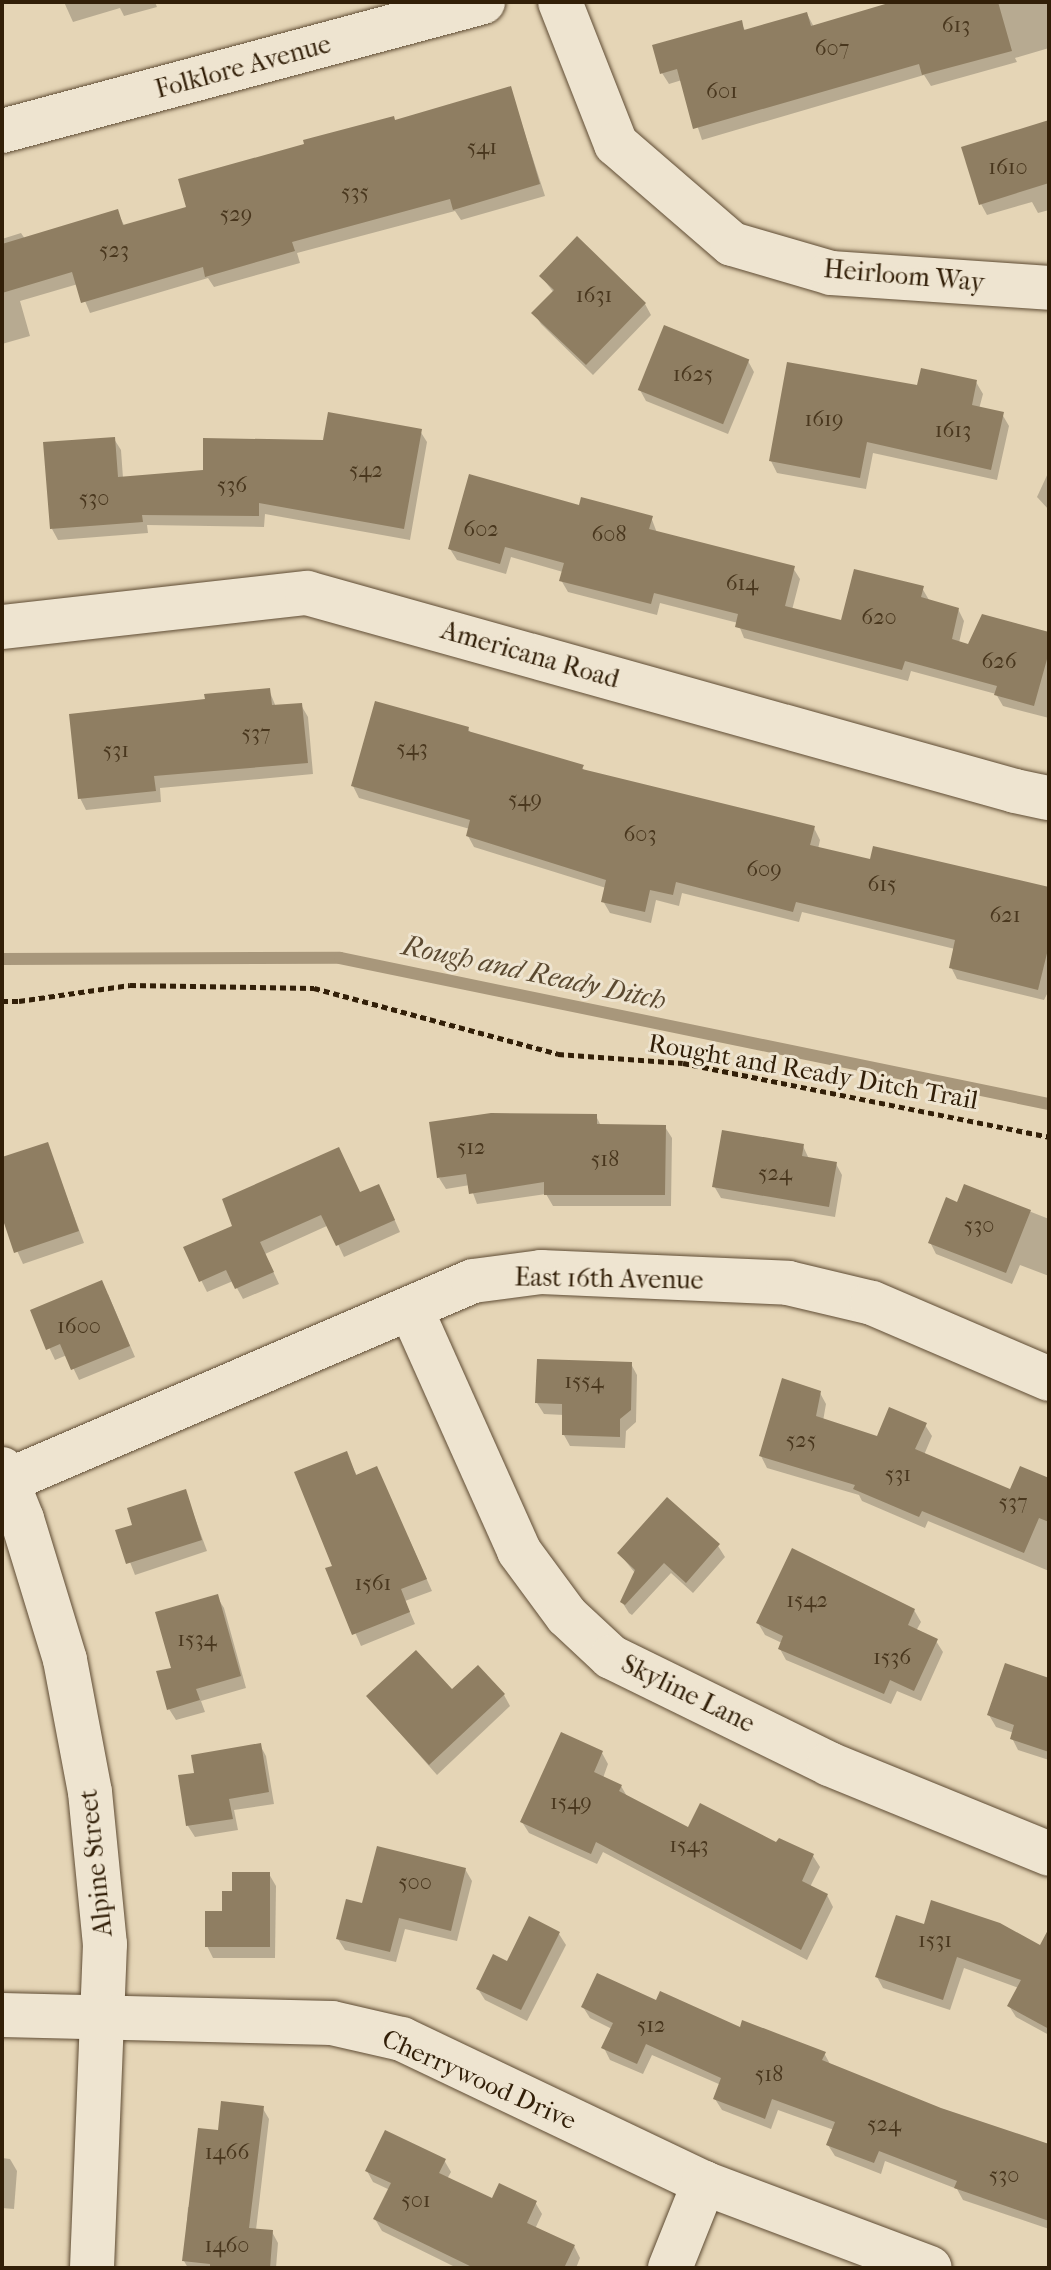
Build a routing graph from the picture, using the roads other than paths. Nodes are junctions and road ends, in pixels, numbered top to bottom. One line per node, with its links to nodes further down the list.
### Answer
1 (483, 2): 3 (street, Folklore Avenue)
2 (560, 2): 4 (street, Heirloom Way)
3 (2, 131)
4 (1049, 288)
5 (2, 627): 6 (street, Americana Road)
6 (1049, 798)
7 (411, 1309): 8 (street, East 16th Avenue); 9 (street, East 16th Avenue); 10 (street, Skyline Lane)
8 (1049, 1379)
9 (4, 1478): 12 (street, Alpine Street)
10 (1049, 1854)
11 (2, 2015): 12 (street, Cherrywood Drive)
12 (104, 2018): 13 (street, Cherrywood Drive); 14 (street, Alpine Street)
13 (704, 2183): 15 (street); 16 (street, Cherrywood Drive)
14 (92, 2268)
15 (670, 2268)
16 (930, 2268)

